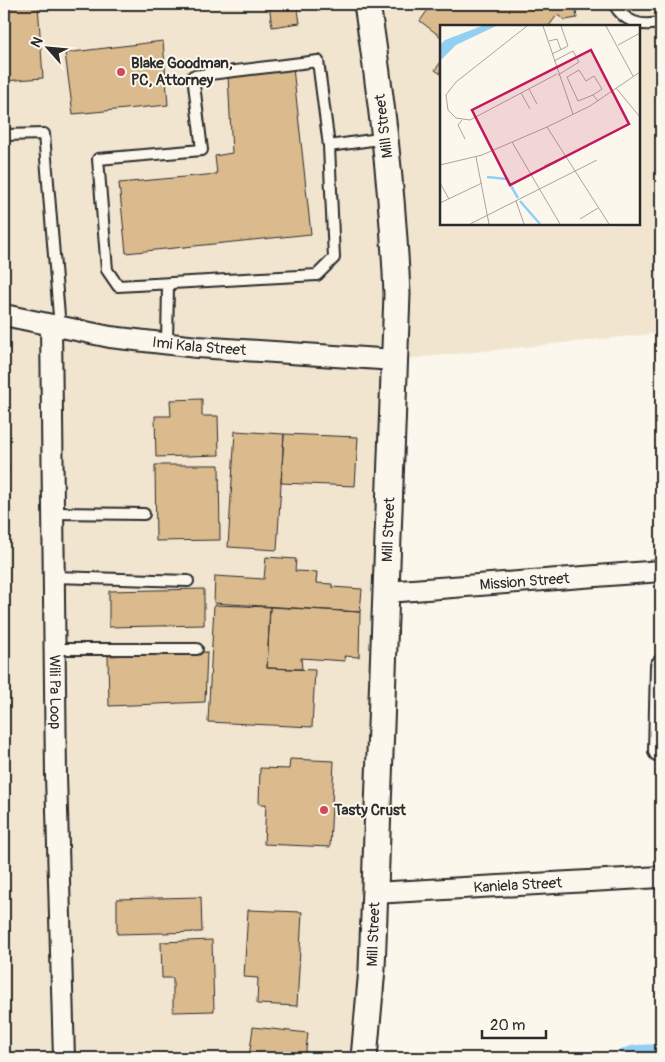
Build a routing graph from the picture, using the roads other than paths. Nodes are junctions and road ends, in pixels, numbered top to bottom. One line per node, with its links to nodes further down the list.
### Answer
1 (368, 4): 5 (street, Mill Street)
2 (614, 4): 3 (lane)
3 (661, 22)
4 (4, 135): 9 (lane)
5 (386, 138): 6 (lane); 11 (street, Mill Street)
6 (329, 146): 7 (lane); 7 (lane)
7 (168, 285): 10 (lane)
8 (4, 315): 9 (street, Imi Kala Street)
9 (55, 327): 10 (street, Imi Kala Street); 12 (street, Wili Pa Loop)
10 (166, 343): 11 (street, Imi Kala Street)
11 (395, 360): 17 (street, Mill Street)
12 (53, 513): 13 (lane); 15 (street, Wili Pa Loop)
13 (144, 514)
14 (661, 571): 17 (street, Mission Street)
15 (54, 577): 16 (lane); 18 (street, Wili Pa Loop)
16 (188, 581)
17 (387, 592): 23 (street, Mill Street)
18 (55, 649): 19 (lane); 24 (street, Wili Pa Loop)
19 (197, 649)
20 (661, 666): 21 (street)
21 (659, 752)
22 (661, 877): 23 (street, Kaniela Street)
23 (374, 893): 25 (street, Mill Street)
24 (64, 1058)
25 (364, 1058)

